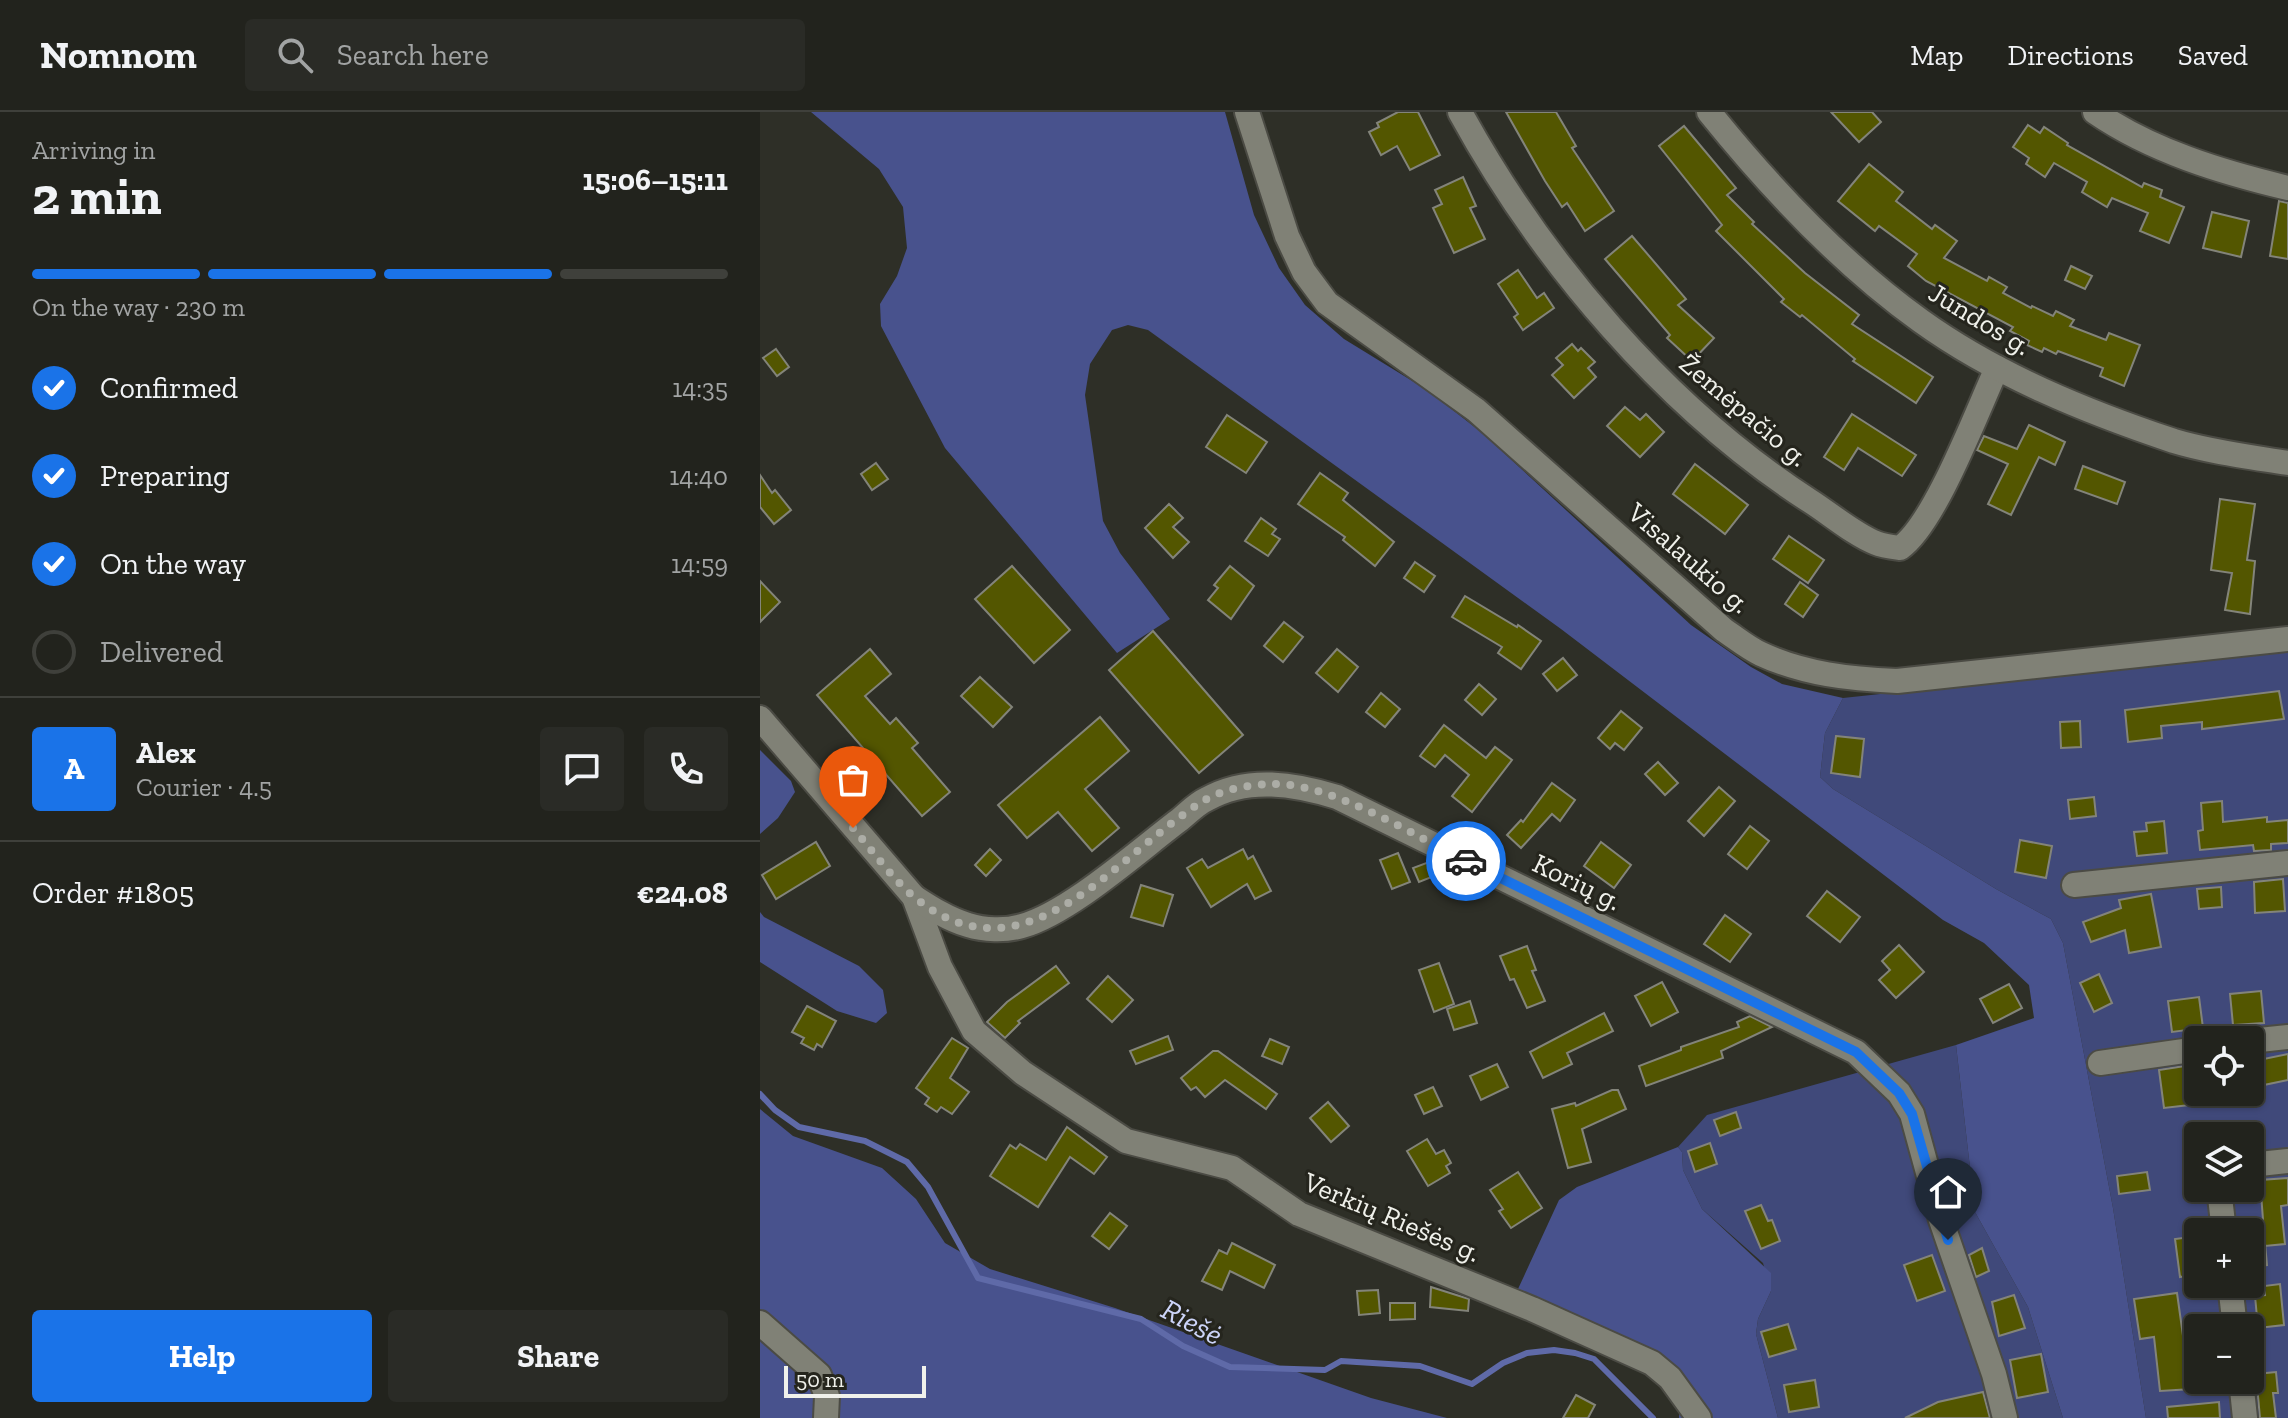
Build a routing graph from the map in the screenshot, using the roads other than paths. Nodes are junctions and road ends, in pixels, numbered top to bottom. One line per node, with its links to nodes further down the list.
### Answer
1 (1247, 112): 8 (street, Visalaukio g.)
2 (1460, 112): 6 (street, Žemėpačio g.)
3 (1709, 112): 6 (street, Jundos g.)
4 (2095, 112): 5 (street)
5 (2288, 188)
6 (1997, 368): 7 (street, Jundos g.)
7 (2288, 463)
8 (2288, 639)
9 (760, 718): 12 (street, Verkių Riešės g.)
10 (2288, 863): 11 (street)
11 (2074, 885)
12 (914, 897): 22 (street, Verkių Riešės g.); 23 (street, Korių g.)
13 (2288, 1037): 14 (street)
14 (2264, 1040)
15 (2184, 1051): 16 (street)
16 (2100, 1063)
17 (2288, 1161): 18 (street)
18 (2264, 1164)
19 (760, 1323): 21 (street)
20 (2242, 1394): 24 (street)
21 (826, 1418)
22 (1699, 1418)
23 (2005, 1418)
24 (2245, 1418)

